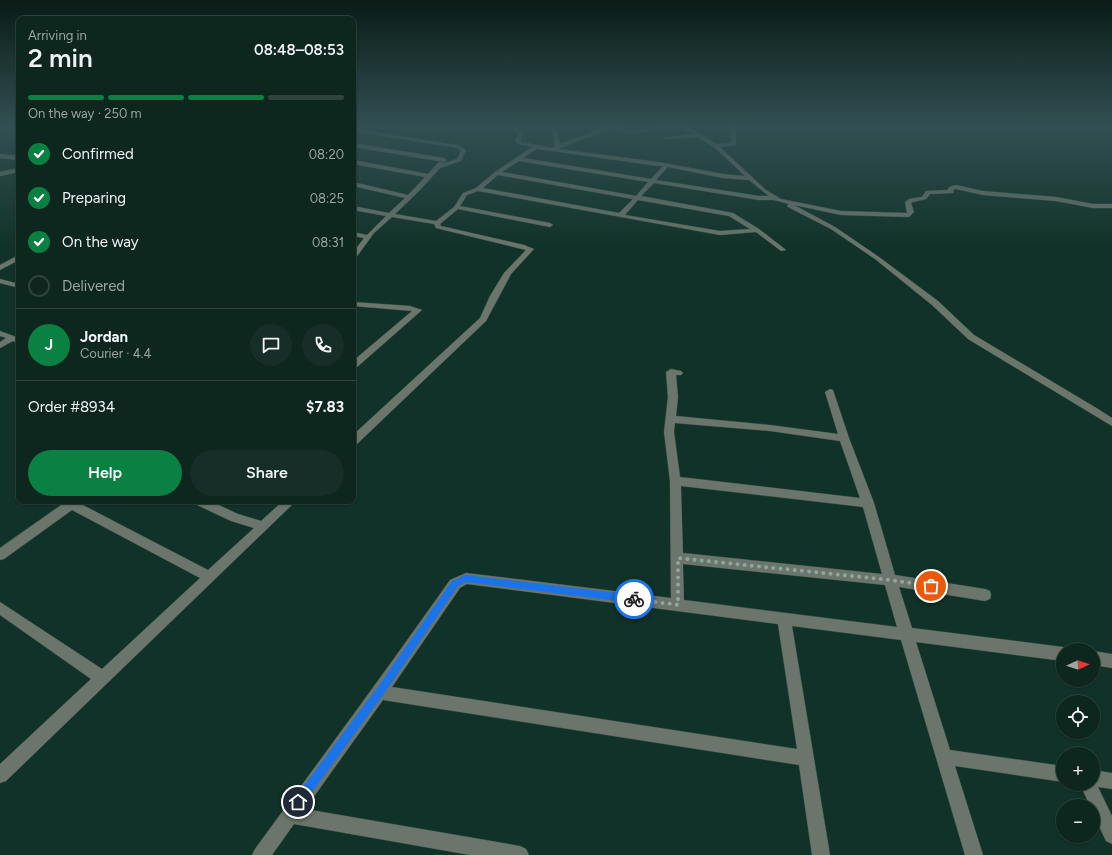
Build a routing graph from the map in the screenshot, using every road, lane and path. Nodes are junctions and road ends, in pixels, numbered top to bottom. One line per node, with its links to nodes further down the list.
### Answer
1 (379, 167): 11 (street)
2 (437, 167): 11 (street)
3 (505, 167): 9 (street)
4 (564, 167): 13 (street)
5 (665, 167): 13 (street)
6 (671, 167): 12 (street)
7 (738, 167): 12 (street)
8 (16, 171): 10 (street)
9 (497, 172): 15 (street); 17 (street)
10 (0, 174)
11 (428, 176): 16 (street)
12 (750, 178): 18 (street)
13 (651, 182): 17 (street); 18 (street)
14 (356, 185): 16 (street)
15 (478, 188): 20 (street); 23 (street)
16 (409, 197): 22 (street)
17 (637, 198): 23 (street); 26 (street)
18 (778, 199): 19 (street); 43 (street)
19 (1112, 206)
20 (457, 207): 24 (street); 25 (street)
21 (356, 209): 22 (street)
22 (391, 215): 24 (street); 28 (street)
23 (621, 215): 26 (street)
24 (437, 222): 44 (street)
25 (550, 225)
26 (757, 230): 29 (street)
27 (356, 235): 28 (street)
28 (367, 237): 30 (street)
29 (783, 250)
30 (356, 254)
31 (16, 259): 32 (street)
32 (0, 268)
33 (0, 281): 34 (street)
34 (16, 285)
35 (356, 304): 39 (street)
36 (0, 333): 37 (street)
37 (16, 340): 38 (street)
38 (0, 345)
39 (356, 363)
40 (678, 373): 42 (street)
41 (830, 392): 45 (street)
42 (672, 419): 45 (street); 46 (street)
43 (1112, 423)
44 (356, 438)
45 (844, 438): 47 (street)
46 (675, 481): 47 (street); 52 (street)
47 (868, 503): 54 (street)
48 (205, 504): 50 (street)
49 (287, 504): 50 (street)
50 (263, 526): 53 (street)
51 (0, 555): 53 (street)
52 (678, 558): 54 (street); 56 (street)
53 (209, 577): 63 (street)
54 (890, 580): 55 (street); 59 (street)
55 (985, 594)
56 (678, 605): 58 (street); 64 (street)
57 (0, 608): 63 (street)
58 (784, 618): 59 (street); 66 (street)
59 (907, 634): 60 (street); 65 (street)
60 (1056, 653)
61 (1100, 659): 62 (street)
62 (1112, 661)
63 (102, 678): 68 (street)
64 (380, 692): 66 (street); 72 (street)
65 (944, 757): 67 (street); 77 (street)
66 (806, 758): 76 (street)
67 (1056, 773)
68 (0, 775)
69 (1100, 779): 70 (street)
70 (1112, 781)
71 (1091, 791): 73 (street)
72 (290, 815): 74 (street); 75 (street)
73 (1112, 835)
74 (262, 855)
75 (520, 855)
76 (821, 855)
77 (974, 855)

